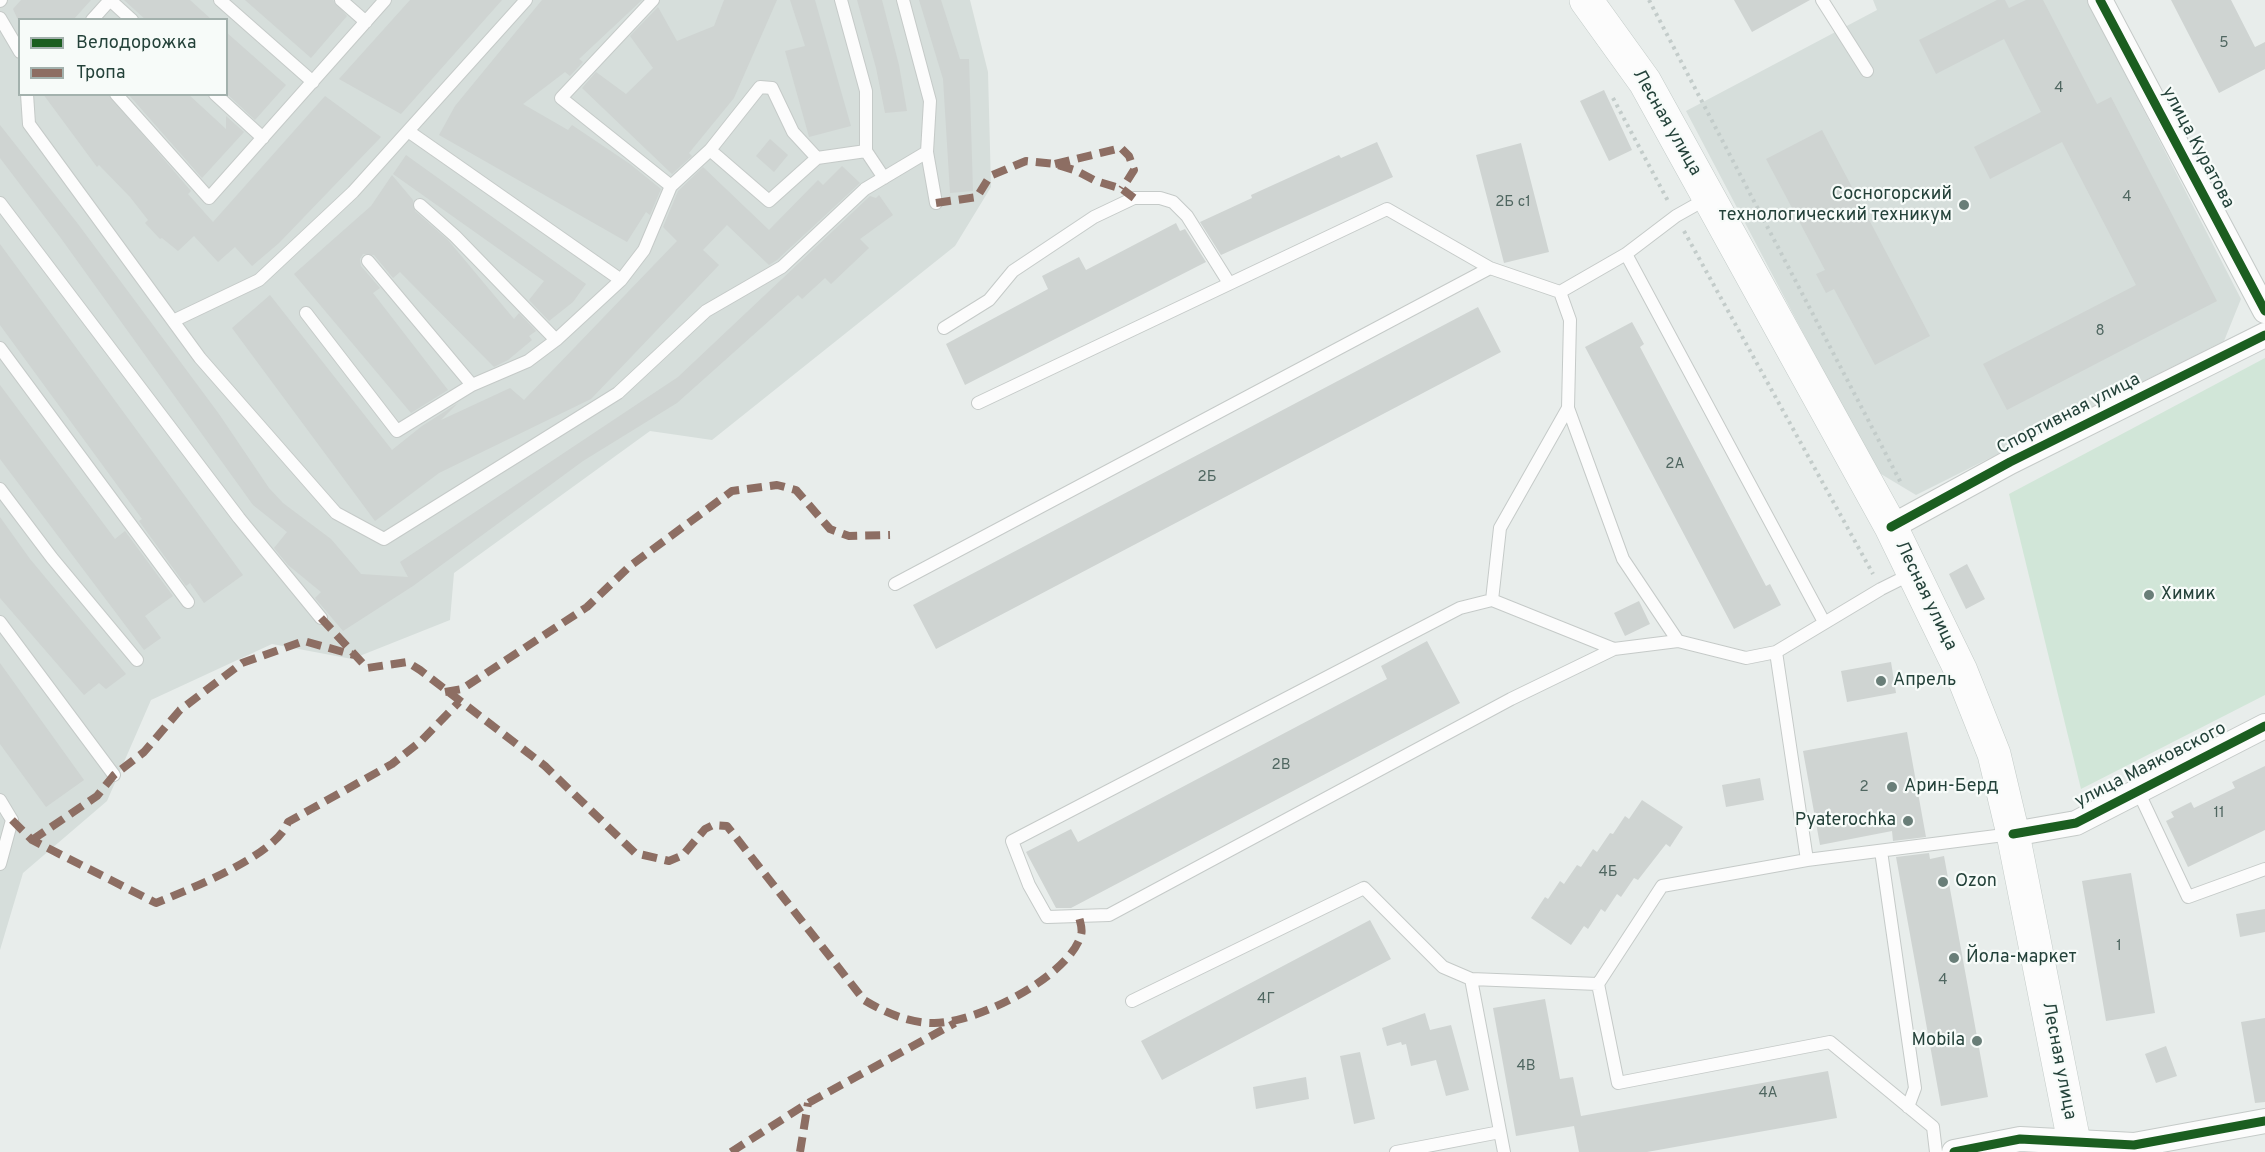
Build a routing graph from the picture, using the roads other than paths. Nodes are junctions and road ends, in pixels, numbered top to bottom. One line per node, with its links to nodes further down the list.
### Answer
1 (110, 0): 13 (lane); 14 (lane)
2 (220, 0): 18 (lane)
3 (341, 0): 15 (lane)
4 (385, 0): 15 (lane)
5 (526, 0): 22 (lane)
6 (653, 0): 29 (lane)
7 (841, 0): 25 (lane)
8 (903, 0): 26 (lane)
9 (1586, 0): 30 (main road, Лесная улица)
10 (1822, 0): 17 (lane)
11 (2100, 0): 40 (street, улица Куратова)
12 (0, 18): 16 (lane)
13 (94, 18)
14 (130, 18)
15 (366, 22): 18 (lane)
16 (18, 49)
17 (1867, 71)
18 (313, 82): 23 (lane)
19 (27, 96): 42 (lane)
20 (118, 96): 23 (lane)
21 (217, 96): 23 (lane)
22 (408, 131): 37 (lane); 42 (lane)
23 (263, 138)
24 (710, 150): 27 (lane); 27 (lane); 29 (lane)
25 (866, 151): 27 (lane); 28 (lane)
26 (927, 152): 28 (lane); 32 (lane)
27 (817, 158)
28 (884, 178): 42 (lane)
29 (671, 186): 37 (lane)
30 (1709, 197): 34 (lane); 51 (main road, Лесная улица)
31 (0, 203): 56 (lane)
32 (936, 203)
33 (420, 205): 45 (lane)
34 (1626, 254): 39 (lane); 58 (lane)
35 (368, 261): 47 (lane)
36 (1490, 268): 38 (lane); 39 (lane); 53 (lane)
37 (621, 280): 45 (lane)
38 (1229, 284): 43 (lane); 48 (lane)
39 (1560, 292): 49 (lane)
40 (2265, 311)
41 (306, 314): 47 (lane)
42 (173, 321)
43 (944, 328)
44 (2265, 335): 51 (street, Спортивная улица)
45 (556, 340): 47 (lane)
46 (0, 348): 55 (lane)
47 (472, 385)
48 (978, 403)
49 (1568, 408): 54 (lane); 59 (lane)
50 (0, 489): 62 (lane)
51 (1891, 527): 52 (main road, Лесная улица)
52 (1913, 573): 58 (lane); 67 (main road, Лесная улица)
53 (895, 584)
54 (1492, 600): 60 (lane); 60 (lane)
55 (188, 602)
56 (321, 618)
57 (0, 622): 64 (lane)
58 (1824, 622): 61 (lane)
59 (1678, 641): 60 (lane); 61 (lane)
60 (1614, 649)
61 (1776, 652): 69 (lane)
62 (137, 660)
63 (2265, 726): 65 (street, улица Маяковского)
64 (114, 775)
65 (2138, 792): 67 (street, улица Маяковского); 71 (lane)
66 (0, 800): 70 (lane)
67 (2013, 834): 68 (lane); 78 (main road, Лесная улица)
68 (1881, 851): 69 (lane); 75 (lane)
69 (1806, 860): 73 (lane)
70 (0, 864)
71 (2265, 869)
72 (1471, 979): 73 (lane); 74 (lane); 77 (lane)
73 (1598, 984): 75 (lane)
74 (1132, 1001)
75 (1908, 1107): 81 (lane)
76 (2265, 1121): 78 (street)
77 (1500, 1132): 79 (lane); 80 (lane)
78 (2075, 1146): 82 (street)
79 (1396, 1152)
80 (1504, 1152)
81 (1936, 1152)
82 (1954, 1152)

